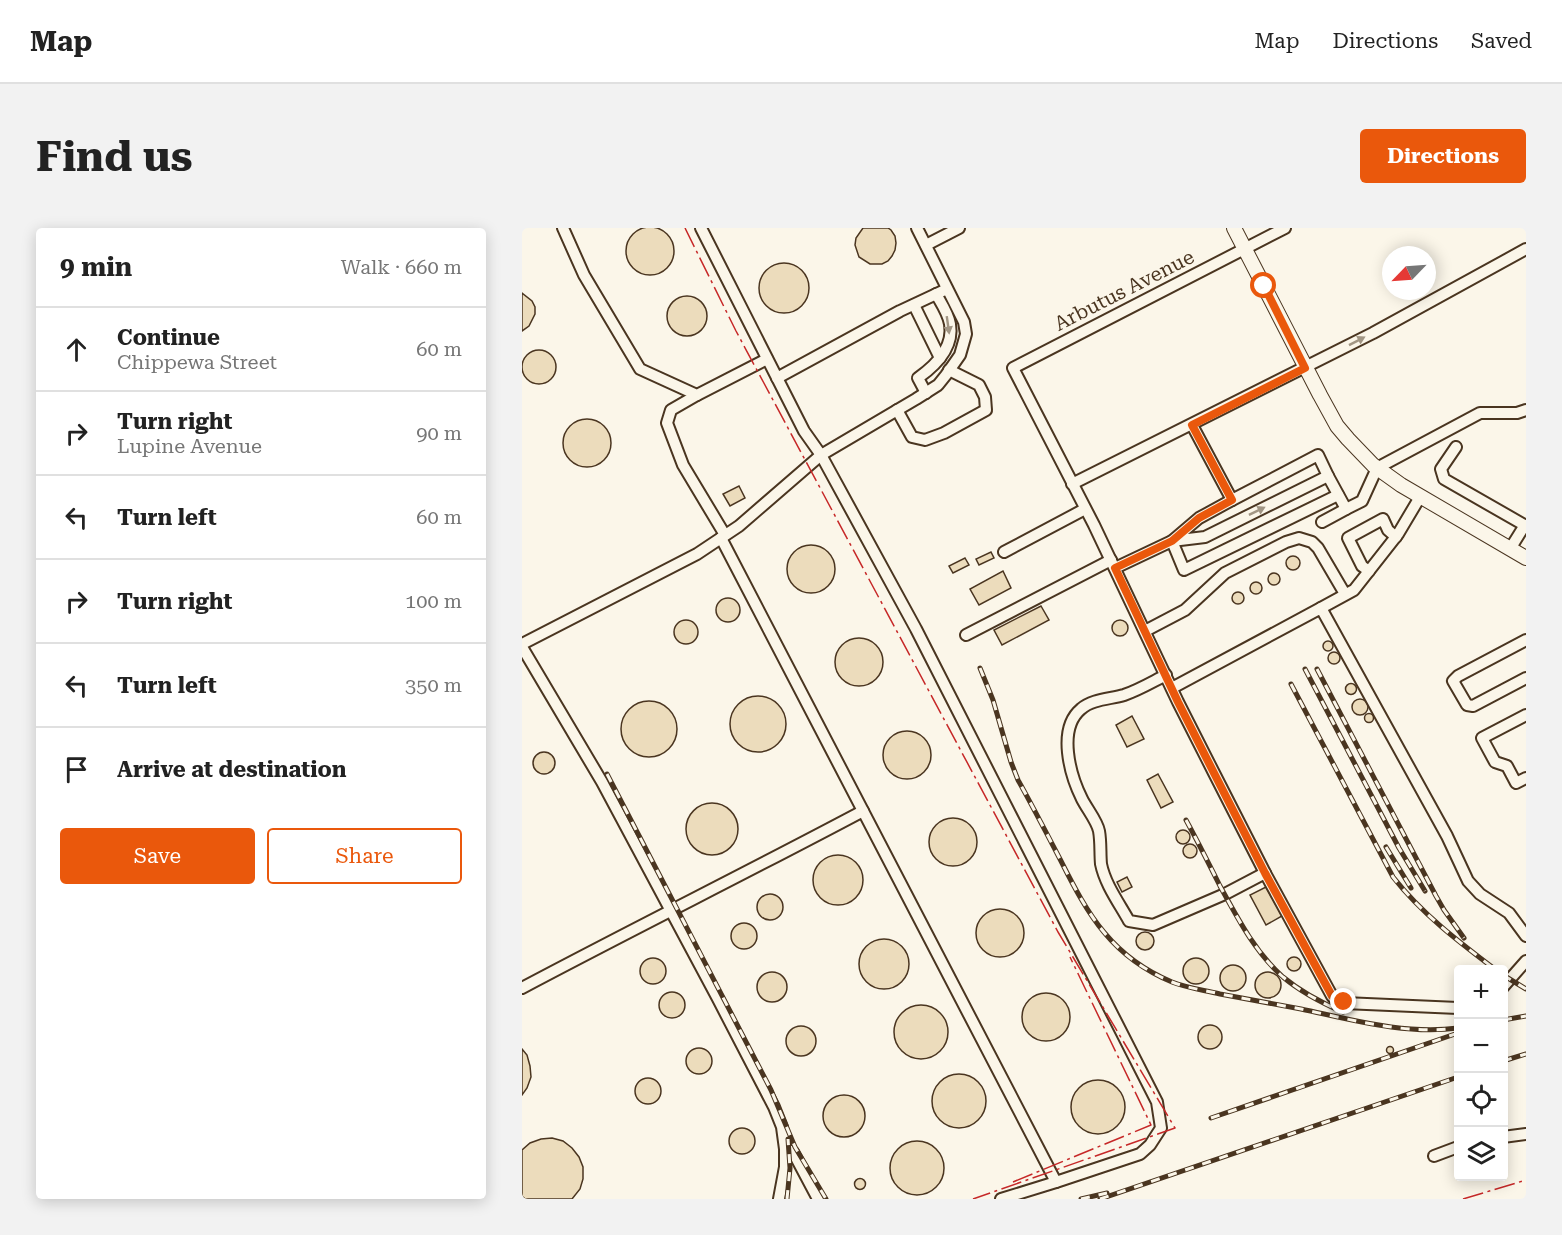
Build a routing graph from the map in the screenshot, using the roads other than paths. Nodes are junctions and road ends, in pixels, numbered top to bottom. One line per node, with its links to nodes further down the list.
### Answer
1 (563, 228): 19 (street)
2 (700, 228): 14 (street)
3 (917, 228): 7 (street)
4 (1234, 228): 8 (main road)
5 (1285, 228): 8 (street, Arbutus Avenue)
6 (952, 230): 7 (street)
7 (926, 245): 10 (street)
8 (1244, 248): 15 (main road); 27 (street, Arbutus Avenue)
9 (1526, 249): 15 (street, one-way to 9)
10 (947, 289): 11 (street); 16 (street)
11 (936, 294): 12 (street); 13 (street, one-way to 13)
12 (914, 305): 13 (street); 17 (street)
13 (940, 358): 18 (street)
14 (767, 359): 17 (street); 19 (street)
15 (1305, 368): 22 (street); 25 (main road)
16 (950, 370): 18 (street); 20 (street)
17 (777, 378): 24 (street)
18 (926, 393): 20 (street)
19 (697, 395): 35 (street)
20 (897, 410): 24 (street)
21 (1526, 410): 25 (street)
22 (1192, 425): 27 (street); 30 (street)
23 (1456, 447): 34 (street)
24 (821, 455): 35 (street); 67 (street)
25 (1377, 468): 29 (main road); 32 (street)
26 (1328, 476): 28 (street); 30 (street); 37 (street, one-way to 26)
27 (1072, 484): 31 (street)
28 (1338, 495): 32 (street); 37 (street)
29 (1420, 497): 36 (street); 38 (main road)
30 (1232, 500): 37 (street)
31 (1085, 509): 39 (street); 41 (street)
32 (1346, 509): 33 (street)
33 (1322, 522)
34 (1525, 525): 38 (street)
35 (723, 537): 48 (street); 54 (street)
36 (1395, 537): 42 (street); 42 (street)
37 (1172, 541): 41 (street)
38 (1510, 549): 40 (main road)
39 (1004, 552)
40 (1526, 558)
41 (1113, 564): 45 (street); 46 (street)
42 (1368, 571): 43 (street)
43 (1345, 594): 44 (street); 45 (street)
44 (1321, 608): 51 (street); 57 (street)
45 (1145, 631): 49 (street)
46 (966, 635)
47 (1526, 640): 50 (street)
48 (522, 646): 56 (street)
49 (1166, 675): 51 (street); 55 (street)
50 (1526, 678)
51 (1172, 688): 55 (street)
52 (1526, 715): 53 (street)
53 (1526, 778)
54 (863, 811): 56 (street); 67 (street)
55 (1265, 873): 61 (street)
56 (671, 910): 60 (street); 65 (street)
57 (1526, 936)
58 (1526, 961): 59 (street)
59 (1508, 981)
60 (522, 988)
61 (1454, 1008)
62 (1526, 1134): 63 (street)
63 (1508, 1136)
64 (1454, 1148): 66 (street)
65 (785, 1149): 68 (street); 69 (street)
66 (1434, 1156)
67 (1056, 1182): 70 (street)
68 (779, 1199)
69 (818, 1199)
70 (1001, 1199)

